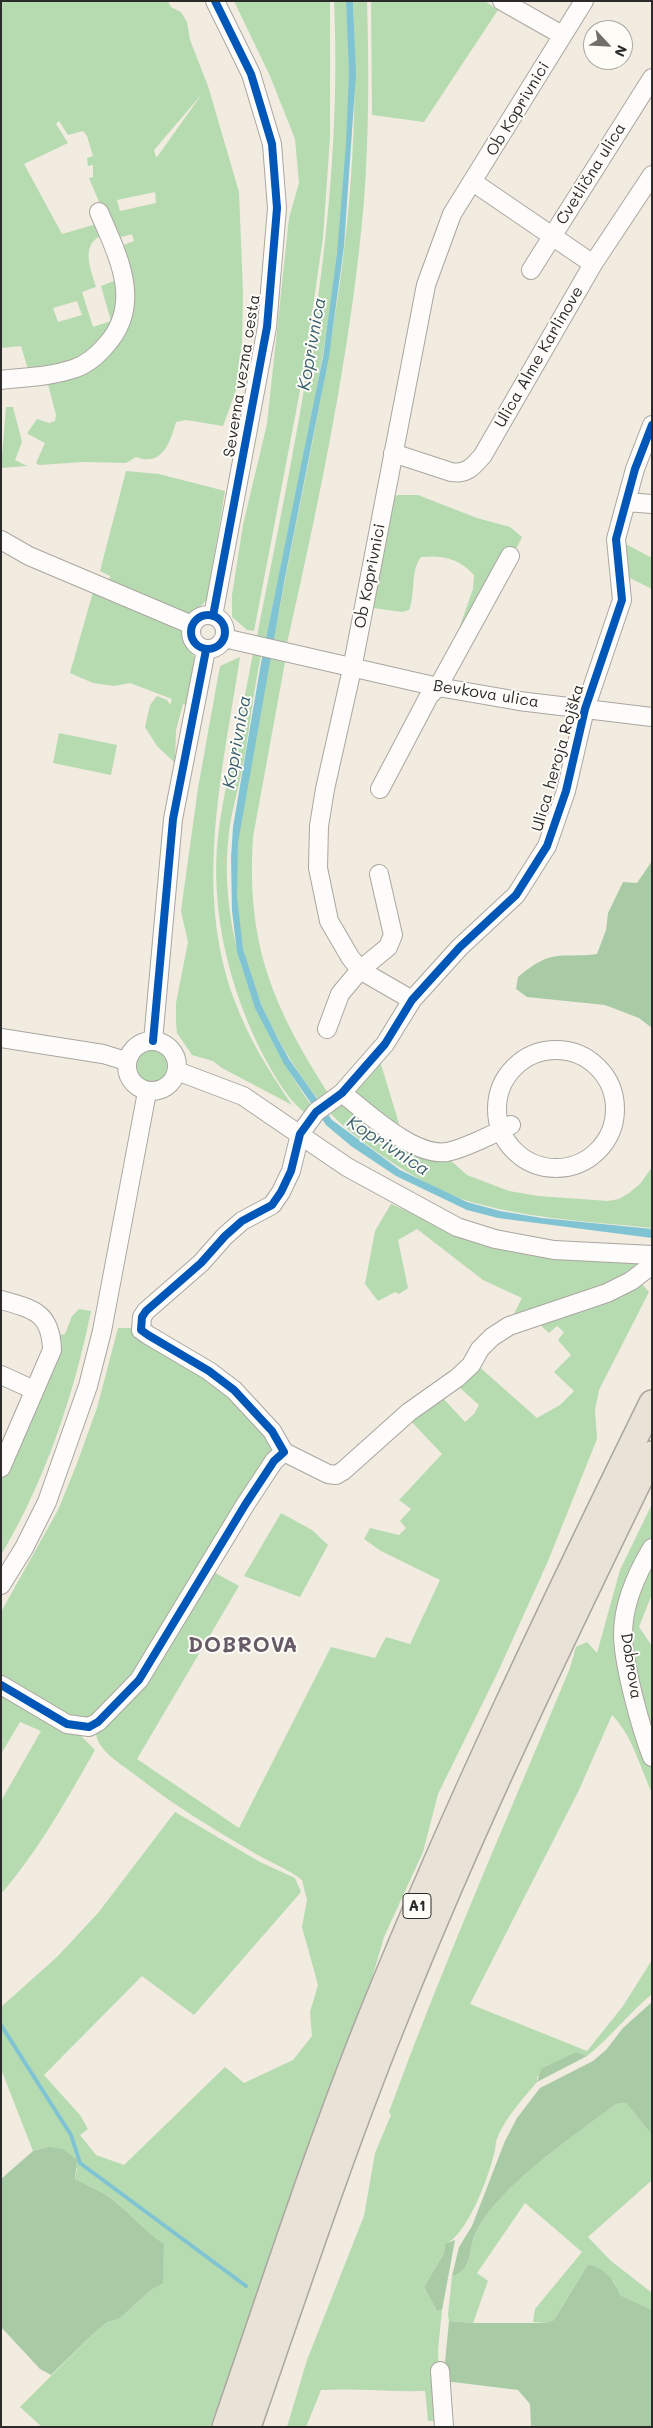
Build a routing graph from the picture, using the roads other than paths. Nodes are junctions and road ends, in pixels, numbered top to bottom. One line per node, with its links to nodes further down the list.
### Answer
1 (215, 1): 19 (street, Severna vezna cesta)
2 (503, 1): 4 (street)
3 (584, 1): 4 (street, Ob Koprivnici)
4 (562, 35): 7 (street, Ob Koprivnici)
5 (652, 78): 9 (street, Cvetlična ulica)
6 (652, 175): 10 (street, Ulica Alme Karlinove)
7 (473, 182): 9 (street); 14 (street, Ob Koprivnici)
8 (99, 212): 12 (street)
9 (553, 235): 10 (street); 11 (street, Cvetlična ulica)
10 (593, 264): 14 (street, Ulica Alme Karlinove)
11 (531, 270)
12 (1, 380)
13 (652, 425): 15 (street, Ulica heroja Rojška)
14 (392, 453): 23 (street, Ob Koprivnici)
15 (626, 502): 16 (street); 25 (street, Ulica heroja Rojška)
16 (652, 504)
17 (1, 540): 20 (street)
18 (510, 556): 24 (street)
19 (213, 616): 20 (street); 21 (street)
20 (192, 625): 22 (street)
21 (224, 638): 22 (street); 23 (street, Bevkova ulica)
22 (206, 650): 33 (street)
23 (352, 669): 24 (street, Bevkova ulica); 29 (street, Ob Koprivnici)
24 (438, 687): 25 (street, Bevkova ulica); 27 (street)
25 (585, 708): 26 (street, Bevkova ulica); 30 (street, Ulica heroja Rojška)
26 (652, 717)
27 (380, 789)
28 (379, 874): 29 (street)
29 (360, 970): 30 (street, Ob Koprivnici); 31 (street)
30 (412, 1000): 37 (street, Ulica heroja Rojška)
31 (326, 1029)
32 (1, 1038): 34 (street)
33 (153, 1041): 34 (street); 35 (street)
34 (126, 1061): 36 (street)
35 (177, 1071): 36 (street); 39 (street)
36 (147, 1092): 50 (street)
37 (338, 1096): 38 (street); 39 (street, Ulica heroja Rojška)
38 (506, 1128): 38 (street)
39 (300, 1134): 40 (street); 46 (street)
40 (652, 1255)
41 (652, 1265): 46 (street)
42 (1, 1300): 44 (street)
43 (1, 1376): 44 (street)
44 (34, 1390): 48 (street)
45 (652, 1403): 54 (highway, A1)
46 (284, 1452): 51 (street)
47 (652, 1454): 55 (highway, A1)
48 (1, 1468)
49 (652, 1548): 52 (street, Dobrova)
50 (1, 1585)
51 (1, 1685)
52 (652, 1757)
53 (440, 2370): 56 (street)
54 (225, 2427)
55 (248, 2427)
56 (444, 2427)

